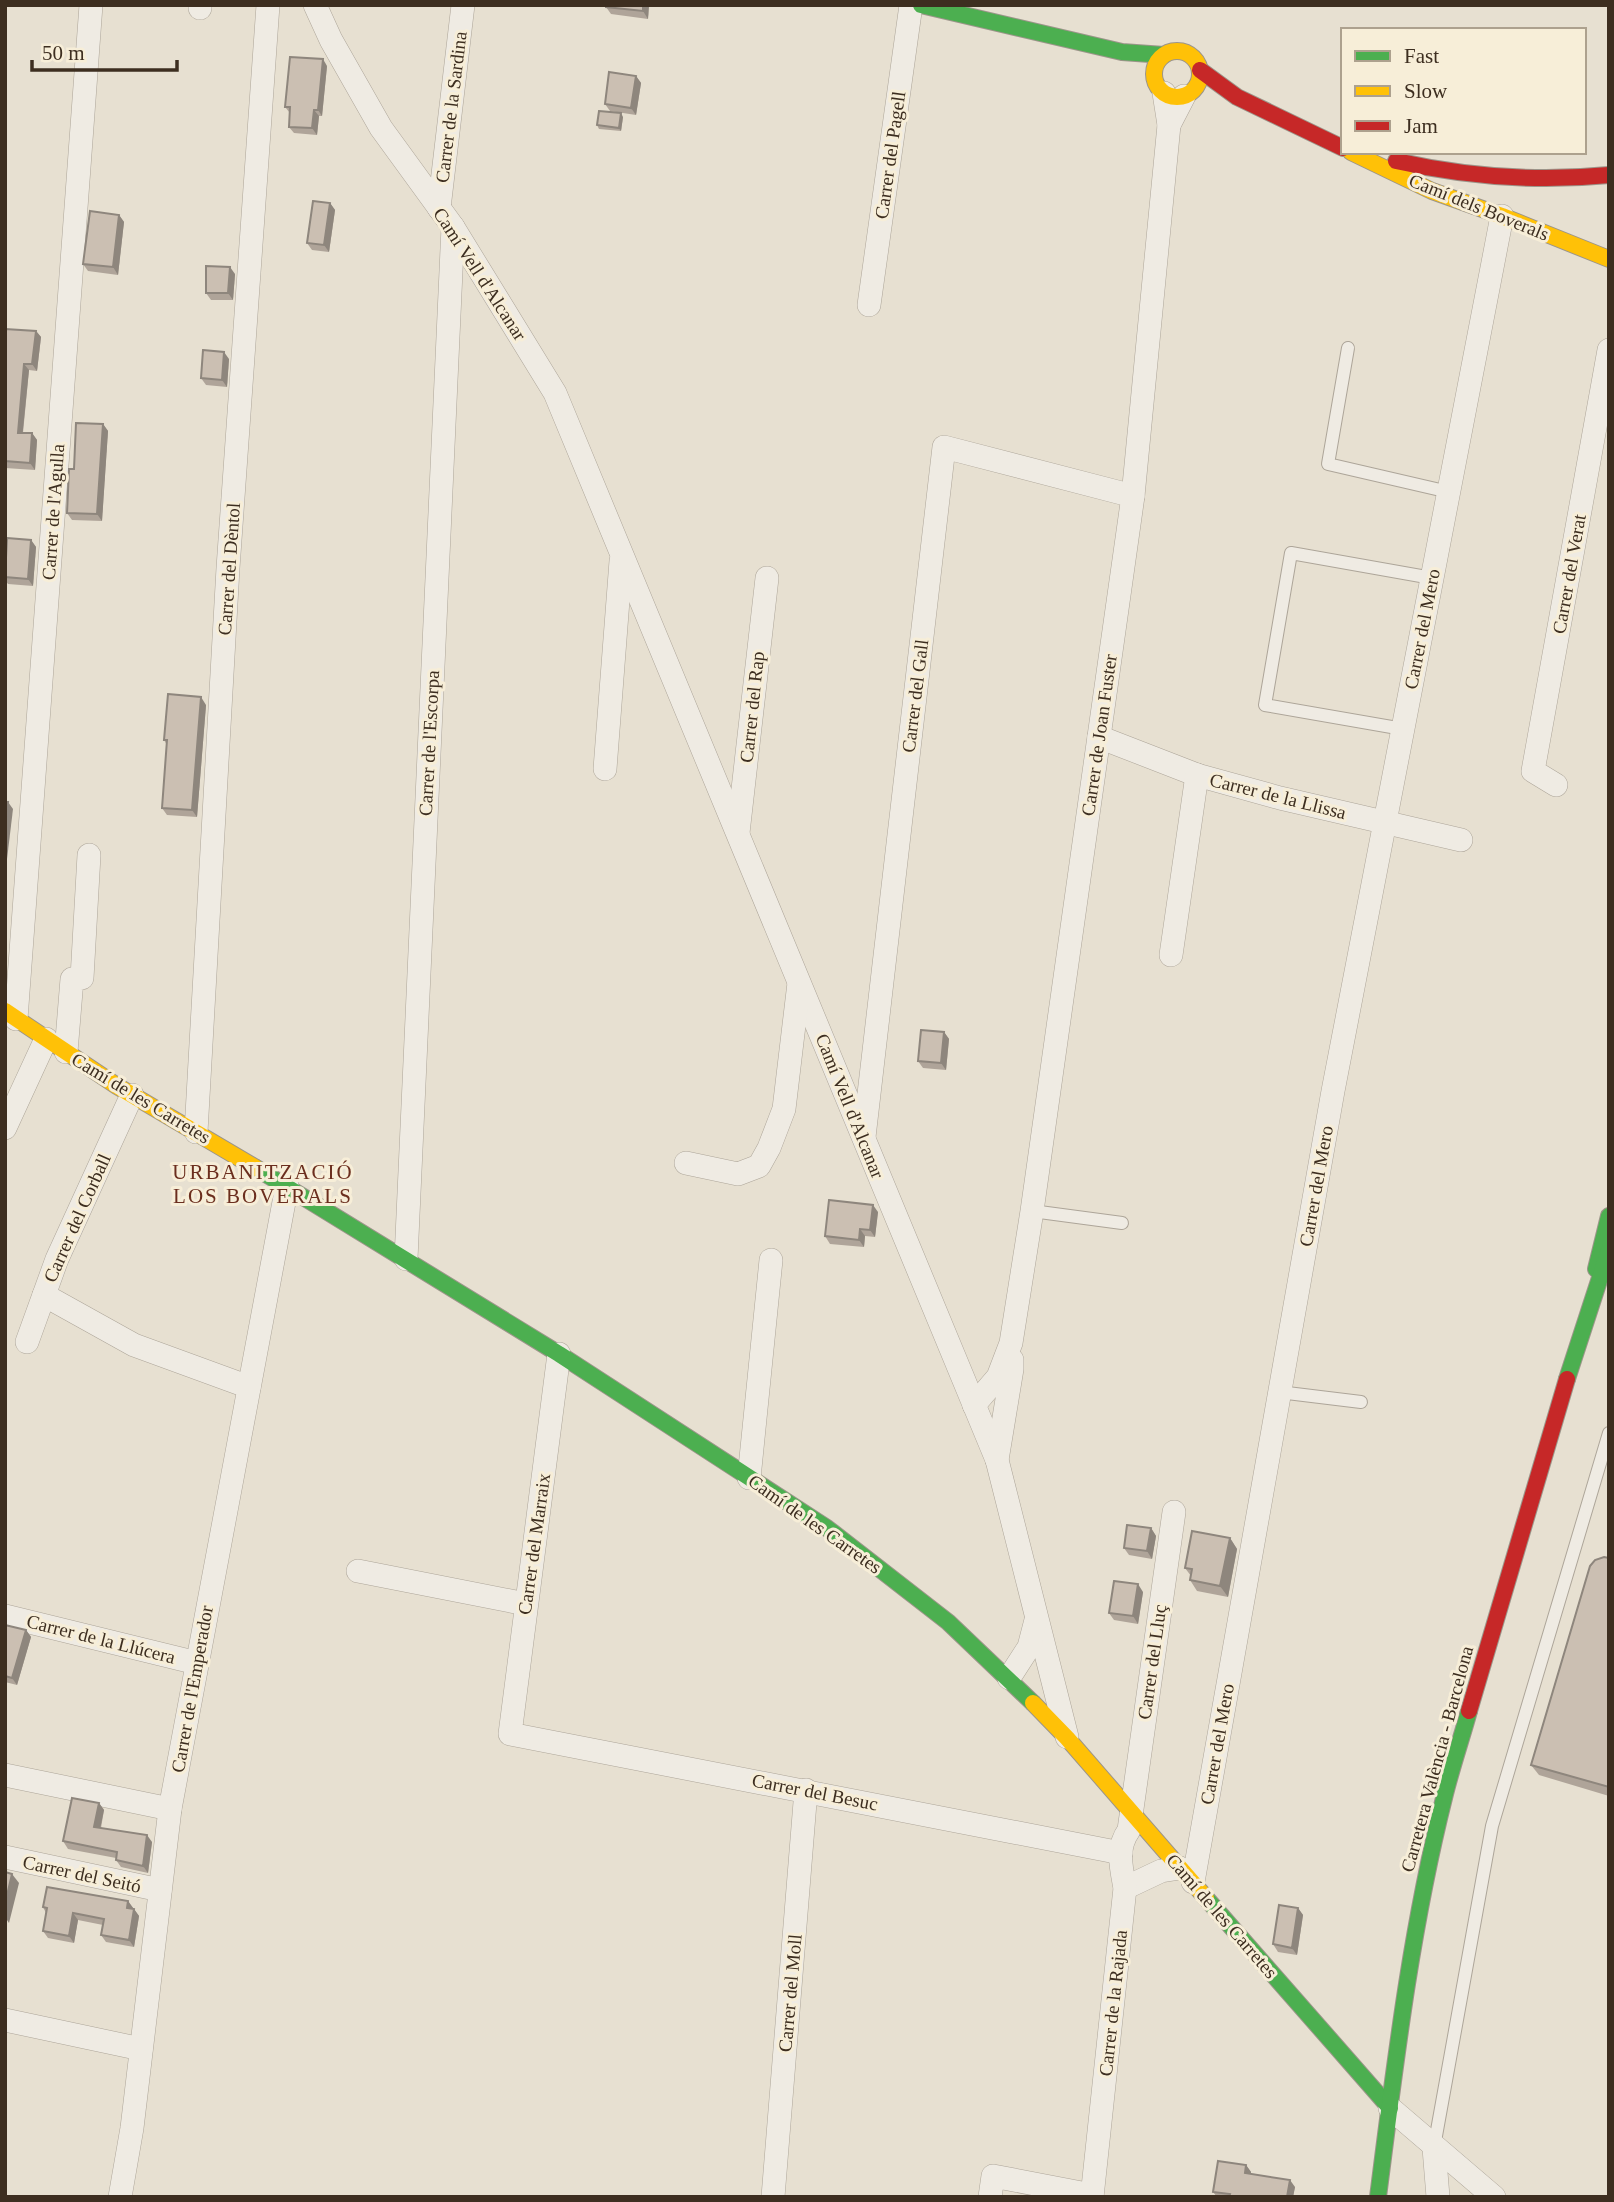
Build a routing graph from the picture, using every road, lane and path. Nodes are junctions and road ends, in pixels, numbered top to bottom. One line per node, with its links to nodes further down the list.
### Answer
1 (91, 5): 39 (street, Carrer de l'Agulla)
2 (268, 5): 44 (street, Carrer del Dèntol)
3 (315, 5): 16 (street, Camí Vell d'Alcanar)
4 (463, 5): 16 (street, Carrer de la Sardina)
5 (911, 5): 20 (street, Carrer del Pagell)
6 (921, 5): 7 (street)
7 (1122, 52): 8 (street); 10 (street)
8 (1164, 55): 9 (street); 10 (street)
9 (1200, 70): 10 (street); 11 (street)
10 (1174, 90): 11 (street); 24 (street, Carrer de Joan Fuster)
11 (1237, 97): 12 (street)
12 (1340, 146)
13 (1355, 154): 17 (street, Camí dels Boverals)
14 (1372, 154): 15 (street)
15 (1609, 175)
16 (439, 208): 18 (street, Camí Vell d'Alcanar)
17 (1502, 216): 19 (street, Camí dels Boverals); 23 (street, Carrer del Mero)
18 (453, 227): 25 (street, Camí Vell d'Alcanar); 52 (street, Carrer de l'Escorpa)
19 (1609, 259)
20 (869, 305)
21 (1348, 348): 23 (lane)
22 (1609, 350): 32 (street, Carrer del Verat)
23 (1449, 492): 27 (street, Carrer del Mero)
24 (1133, 496): 29 (street, Carrer de Joan Fuster); 45 (street, Carrer del Gall)
25 (622, 555): 30 (street, Camí Vell d'Alcanar); 34 (street, Camí Vell d'Alcanar)
26 (767, 578): 34 (street, Carrer del Rap)
27 (1432, 578): 28 (street, Carrer del Mero); 28 (lane)
28 (1403, 729): 33 (street, Carrer del Mero)
29 (1099, 737): 31 (street, Carrer de la Llissa); 48 (street, Carrer de Joan Fuster)
30 (605, 769)
31 (1197, 775): 33 (street, Carrer de la Llissa); 37 (street)
32 (1556, 785)
33 (1384, 823): 35 (street, Carrer de la Llissa); 62 (street, Carrer del Mero)
34 (738, 835): 38 (street, Camí Vell d'Alcanar)
35 (1461, 841)
36 (89, 855): 41 (street)
37 (1171, 954)
38 (799, 983): 45 (street, Camí Vell d'Alcanar); 46 (street)
39 (11, 1015): 40 (street, Camí de les Carretes)
40 (46, 1039): 41 (street, Camí de les Carretes); 43 (street)
41 (66, 1052): 42 (street, Camí de les Carretes)
42 (132, 1095): 44 (street, Camí de les Carretes); 54 (street, Carrer del Corball)
43 (7, 1121)
44 (196, 1132): 47 (street, Camí de les Carretes)
45 (864, 1139): 59 (street, Camí Vell d'Alcanar)
46 (686, 1163)
47 (287, 1186): 52 (street, Camí de les Carretes); 61 (street, Carrer de l'Emperador)
48 (1032, 1210): 50 (lane); 57 (street, Carrer de Joan Fuster)
49 (1609, 1216): 56 (street, Carretera València - Barcelona)
50 (1122, 1223)
51 (1609, 1250): 56 (street, Carretera València - Barcelona)
52 (406, 1259): 58 (street, Camí de les Carretes)
53 (771, 1260): 67 (street)
54 (44, 1295): 55 (street, Carrer del Corball); 61 (street)
55 (27, 1342)
56 (1578, 1342): 91 (street, Carretera València - Barcelona)
57 (1010, 1343): 59 (street, Carrer de Joan Fuster); 60 (street, Carrer de Joan Fuster); 64 (street, Carrer de Joan Fuster)
58 (559, 1354): 67 (street, Camí de les Carretes); 70 (street, Carrer del Marraix)
59 (963, 1379): 64 (street, Camí Vell d'Alcanar)
60 (1009, 1385): 64 (street); 66 (street, Carrer de Joan Fuster)
61 (249, 1387): 74 (street, Carrer de l'Emperador)
62 (1279, 1392): 63 (lane); 86 (street, Carrer del Mero)
63 (1361, 1402)
64 (975, 1409): 66 (street, Camí Vell d'Alcanar)
65 (1609, 1433): 92 (lane)
66 (997, 1460): 72 (street, Camí Vell d'Alcanar)
67 (749, 1478): 75 (street, Camí de les Carretes)
68 (1174, 1512): 83 (street, Carrer del Lluç)
69 (358, 1571): 70 (street)
70 (526, 1604): 78 (street, Carrer del Marraix)
71 (5, 1616): 74 (street, Carrer de la Llúcera)
72 (1036, 1620): 73 (street); 76 (street, Camí Vell d'Alcanar)
73 (1024, 1655): 75 (street); 77 (street)
74 (197, 1662): 82 (street, Carrer de l'Emperador)
75 (991, 1662): 77 (street, Camí de les Carretes)
76 (1050, 1666): 77 (street); 79 (street, Camí Vell d'Alcanar)
77 (1016, 1685): 79 (street, Camí de les Carretes)
78 (510, 1734): 81 (street, Carrer del Besuc)
79 (1068, 1738): 83 (street, Camí de les Carretes)
80 (5, 1775): 82 (street)
81 (806, 1790): 84 (street, Carrer del Besuc); 95 (street, Carrer del Moll)
82 (170, 1809): 88 (street, Carrer de l'Emperador)
83 (1131, 1811): 84 (street, Carrer de la Rajada); 86 (street, Camí de les Carretes)
84 (1121, 1853): 87 (street, Carrer de la Rajada)
85 (5, 1857): 88 (street, Carrer del Seitó)
86 (1186, 1875): 87 (street); 91 (street, Camí de les Carretes)
87 (1125, 1888): 93 (street, Carrer de la Rajada)
88 (160, 1890): 90 (street, Carrer de l'Emperador)
89 (5, 2020): 90 (street)
90 (141, 2049): 94 (street, Carrer de l'Emperador)
91 (1390, 2108): 92 (street, Camí de les Carretes); 97 (street, Carretera València - Barcelona)
92 (1434, 2148): 98 (street); 99 (street, Camí de les Carretes)
93 (1092, 2196): 96 (street)
94 (120, 2197)
95 (774, 2197)
96 (990, 2197)
97 (1378, 2197)
98 (1438, 2197)
99 (1494, 2197)

